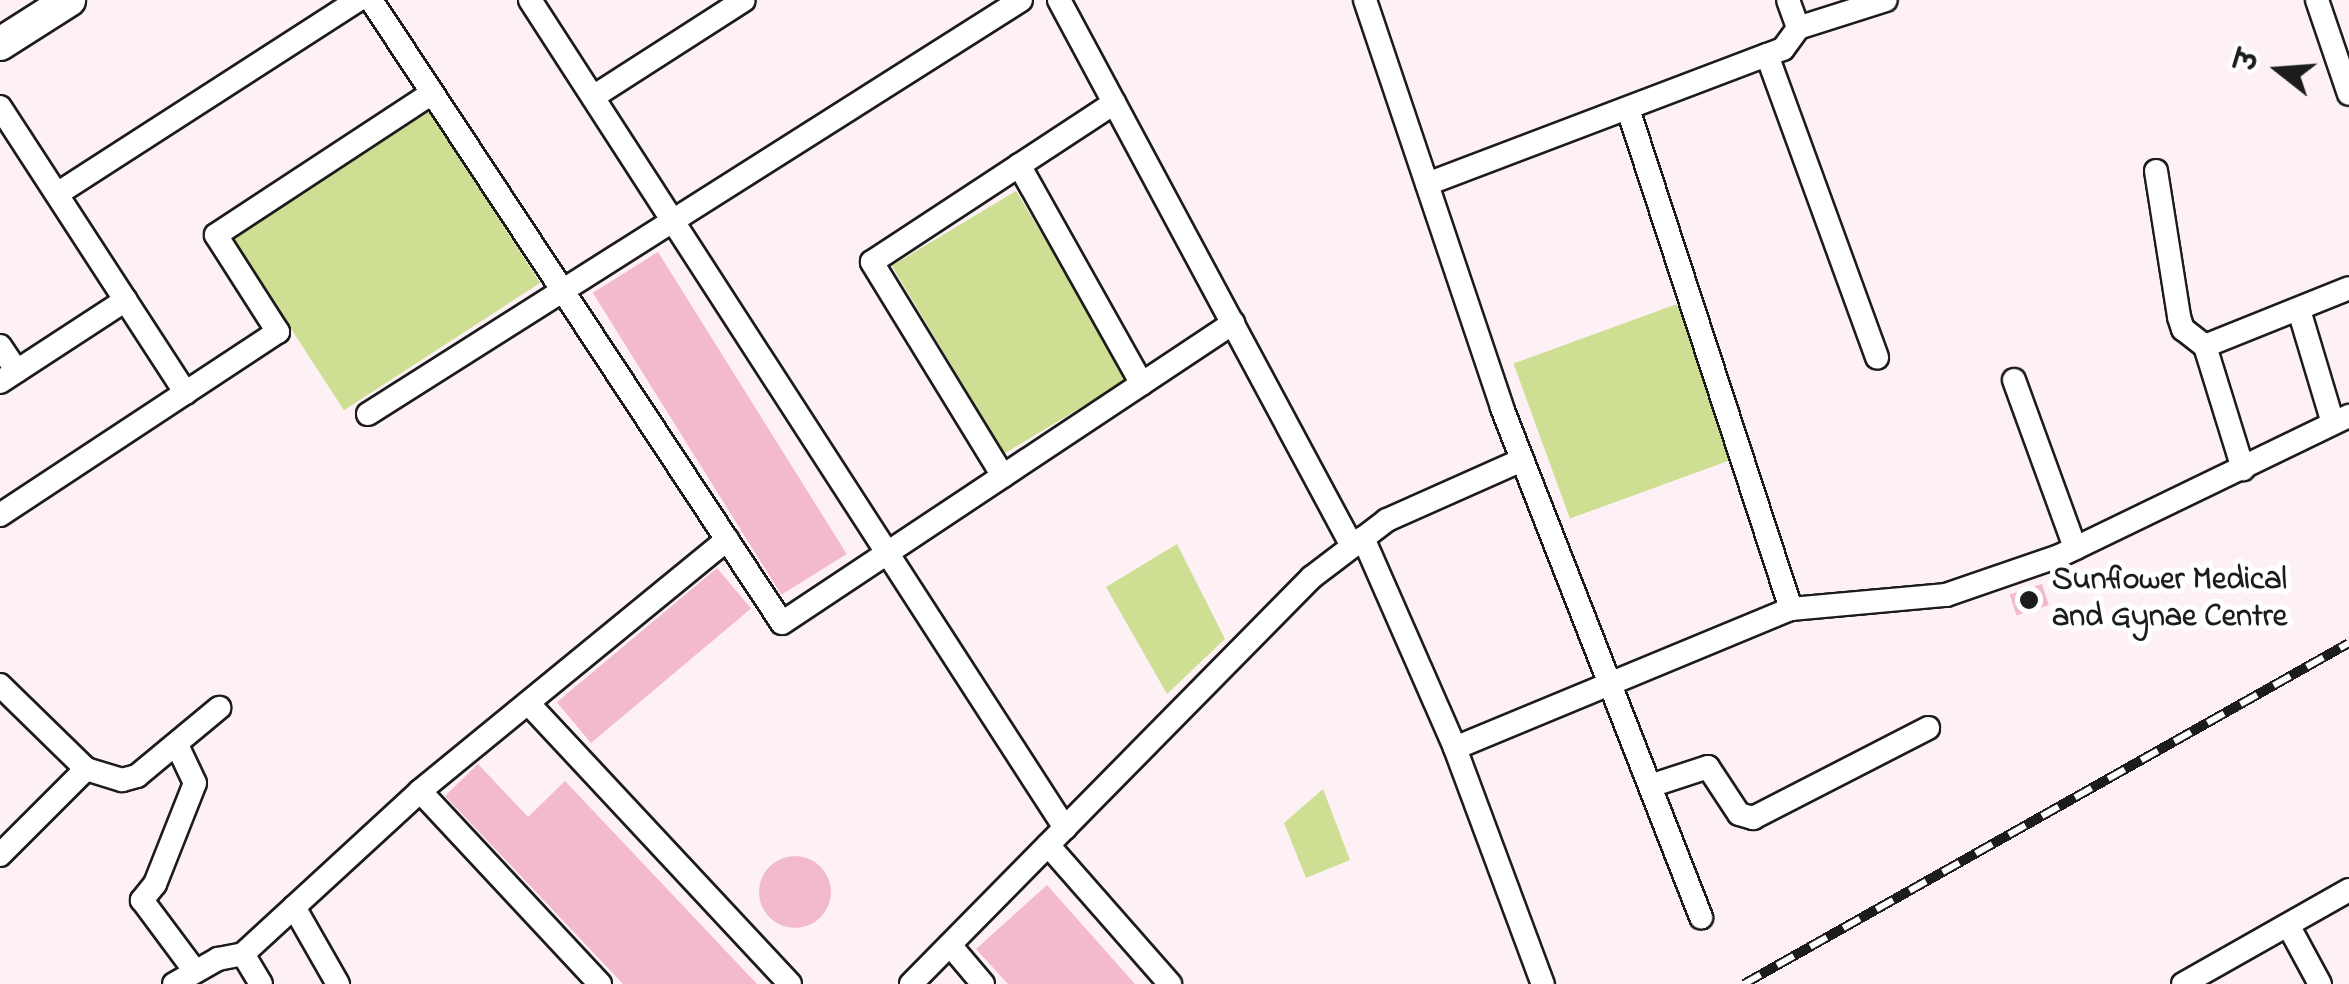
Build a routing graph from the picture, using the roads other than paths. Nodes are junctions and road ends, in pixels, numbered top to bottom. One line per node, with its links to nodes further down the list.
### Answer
1 (69, 0): 13 (main road)
2 (358, 0): 24 (street)
3 (371, 0): 15 (street)
4 (530, 0): 17 (street)
5 (1021, 0): 25 (street)
6 (1059, 0): 18 (street)
7 (1788, 0): 12 (street)
8 (1886, 0): 12 (street)
9 (2318, 0): 16 (street)
10 (1369, 1): 23 (street)
11 (731, 4): 17 (street)
12 (1798, 28): 14 (street)
13 (0, 44)
14 (1767, 55): 20 (street); 33 (street)
15 (432, 93): 26 (street); 37 (street)
16 (2349, 94)
17 (593, 97): 25 (street)
18 (1114, 103): 21 (street); 30 (street)
19 (0, 107): 24 (street)
20 (1628, 109): 23 (street); 48 (street)
21 (1020, 165): 36 (street); 42 (street)
22 (2156, 171): 32 (street)
23 (1427, 184): 40 (street)
24 (57, 194): 28 (street)
25 (672, 218): 26 (street); 47 (street)
26 (561, 288): 38 (street); 44 (street)
27 (2349, 288): 29 (street)
28 (126, 300): 34 (street); 37 (street)
29 (2298, 310): 32 (street); 39 (street)
30 (1233, 324): 36 (street); 45 (street)
31 (0, 346): 34 (street)
32 (2204, 346): 41 (street)
33 (1877, 358)
34 (8, 377)
35 (2014, 380): 46 (street)
36 (1142, 384): 42 (street)
37 (186, 392): 43 (street)
38 (368, 414)
39 (2341, 420): 41 (street)
40 (1522, 460): 45 (street); 49 (street)
41 (2243, 470): 46 (street)
42 (1003, 476): 47 (street)
43 (0, 515)
44 (726, 540): 47 (street); 51 (street)
45 (1358, 542): 55 (street); 59 (street)
46 (2076, 548): 48 (street)
47 (888, 553): 59 (street)
48 (1791, 610): 49 (street)
49 (1610, 684): 55 (street); 57 (street)
50 (0, 685): 56 (street)
51 (528, 703): 58 (street); 72 (street)
52 (219, 708): 54 (street)
53 (1928, 728): 57 (street)
54 (177, 744): 56 (street); 67 (street)
55 (1456, 748): 76 (street)
56 (86, 769): 60 (street)
57 (1650, 786): 63 (street)
58 (420, 791): 62 (street); 71 (street)
59 (1056, 836): 65 (street); 75 (street)
60 (0, 856)
61 (2349, 890): 64 (street)
62 (294, 908): 66 (street); 70 (street)
63 (1701, 917)
64 (2288, 925): 77 (street); 78 (street)
65 (950, 945): 73 (street); 74 (street)
66 (243, 954): 67 (street); 69 (street)
67 (194, 971): 68 (street)
68 (174, 984)
69 (261, 984)
70 (338, 984)
71 (600, 984)
72 (790, 984)
73 (911, 984)
74 (983, 984)
75 (1170, 984)
76 (1543, 984)
77 (2183, 984)
78 (2320, 984)

